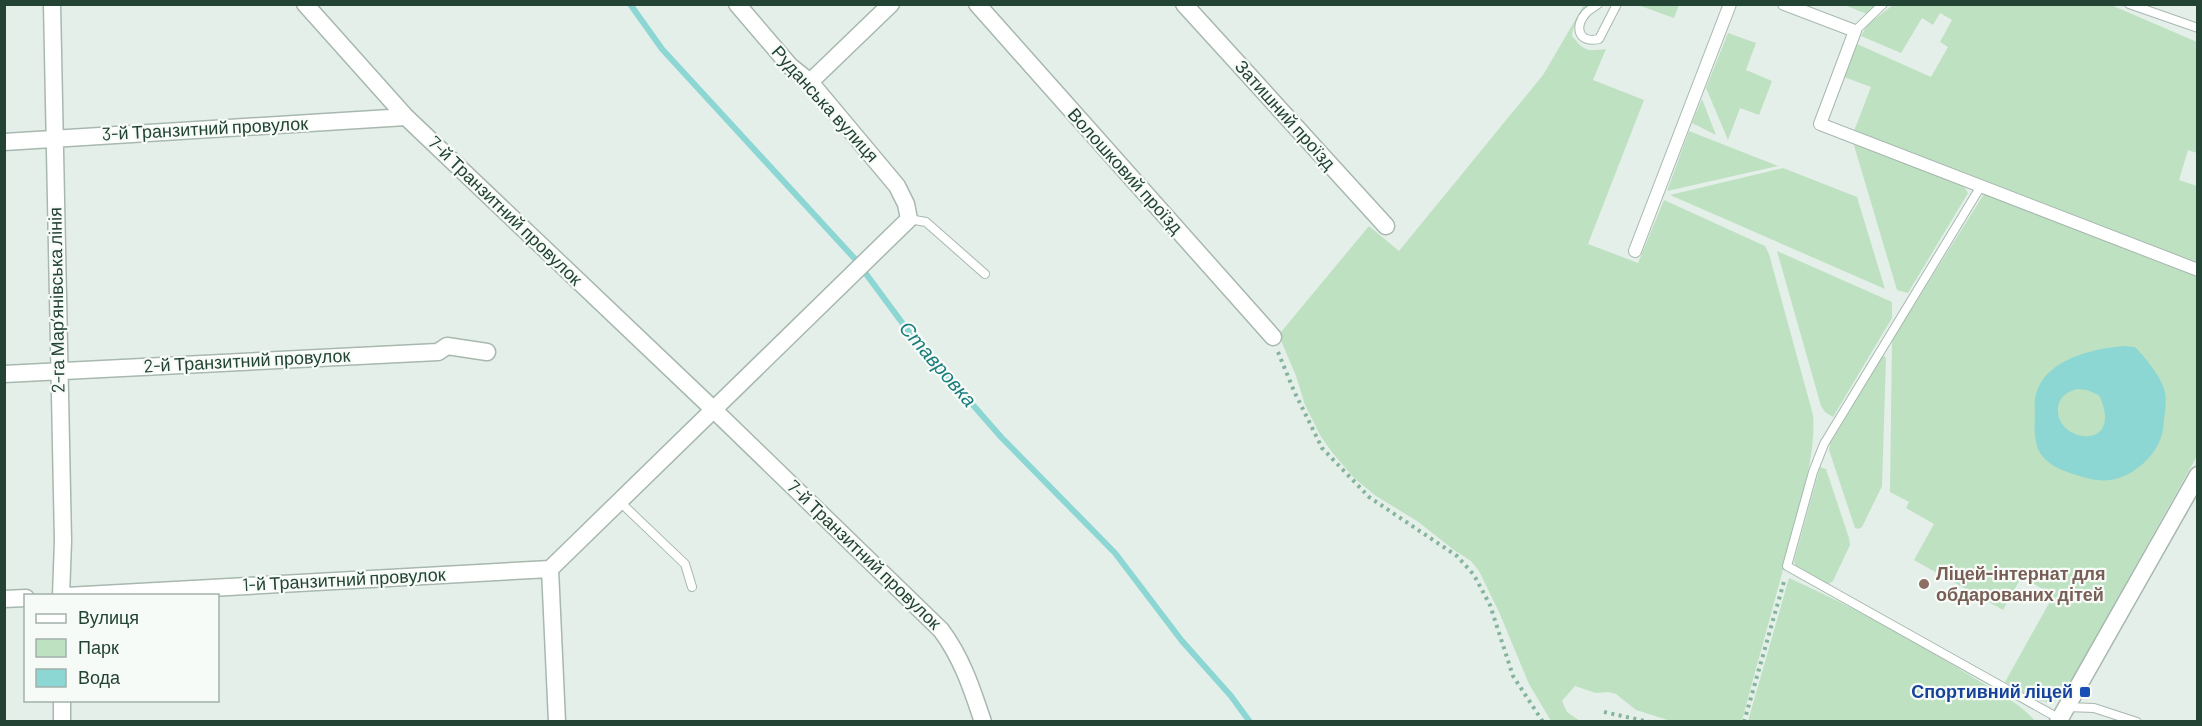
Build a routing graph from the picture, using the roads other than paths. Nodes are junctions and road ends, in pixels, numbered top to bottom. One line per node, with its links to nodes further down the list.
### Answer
1 (52, 4): 17 (street, 2-га Марʼянівська лінія)
2 (305, 4): 16 (street, 7-й Транзитний провулок)
3 (737, 4): 15 (street, Руданська вулиця)
4 (891, 4): 15 (street)
5 (977, 4): 25 (street, Волошковий проїзд)
6 (1184, 4): 21 (street, Затишний проїзд)
7 (1598, 4): 8 (lane)
8 (1617, 4)
9 (1730, 4): 22 (street)
10 (1784, 4): 14 (street)
11 (1883, 4): 14 (lane)
12 (2129, 4): 13 (lane)
13 (2198, 28)
14 (1854, 31): 19 (street)
15 (810, 82): 20 (street, Руданська вулиця)
16 (406, 117): 17 (street, 3-й Транзитний провулок); 29 (street, 7-й Транзитний провулок)
17 (53, 138): 18 (street, 3-й Транзитний провулок); 27 (street, 2-га Марʼянівська лінія)
18 (4, 142)
19 (1981, 186): 23 (street); 39 (lane)
20 (909, 219): 24 (lane); 29 (street)
21 (1386, 226)
22 (1635, 251)
23 (2198, 270)
24 (985, 274)
25 (1273, 337)
26 (487, 352): 27 (street, 2-й Транзитний провулок)
27 (59, 370): 28 (street, 2-й Транзитний провулок); 34 (street, 2-га Марʼянівська лінія)
28 (4, 374)
29 (713, 409): 31 (street); 42 (street, 7-й Транзитний провулок)
30 (2198, 475): 39 (street)
31 (619, 501): 32 (street); 33 (lane)
32 (550, 569): 35 (street, 1-й Транзитний провулок); 41 (street)
33 (692, 587)
34 (61, 594)
35 (102, 594)
36 (24, 598): 37 (street)
37 (4, 599)
38 (62, 702): 40 (street)
39 (2062, 716): 43 (lane)
40 (62, 722)
41 (557, 722)
42 (983, 722)
43 (2137, 722)

